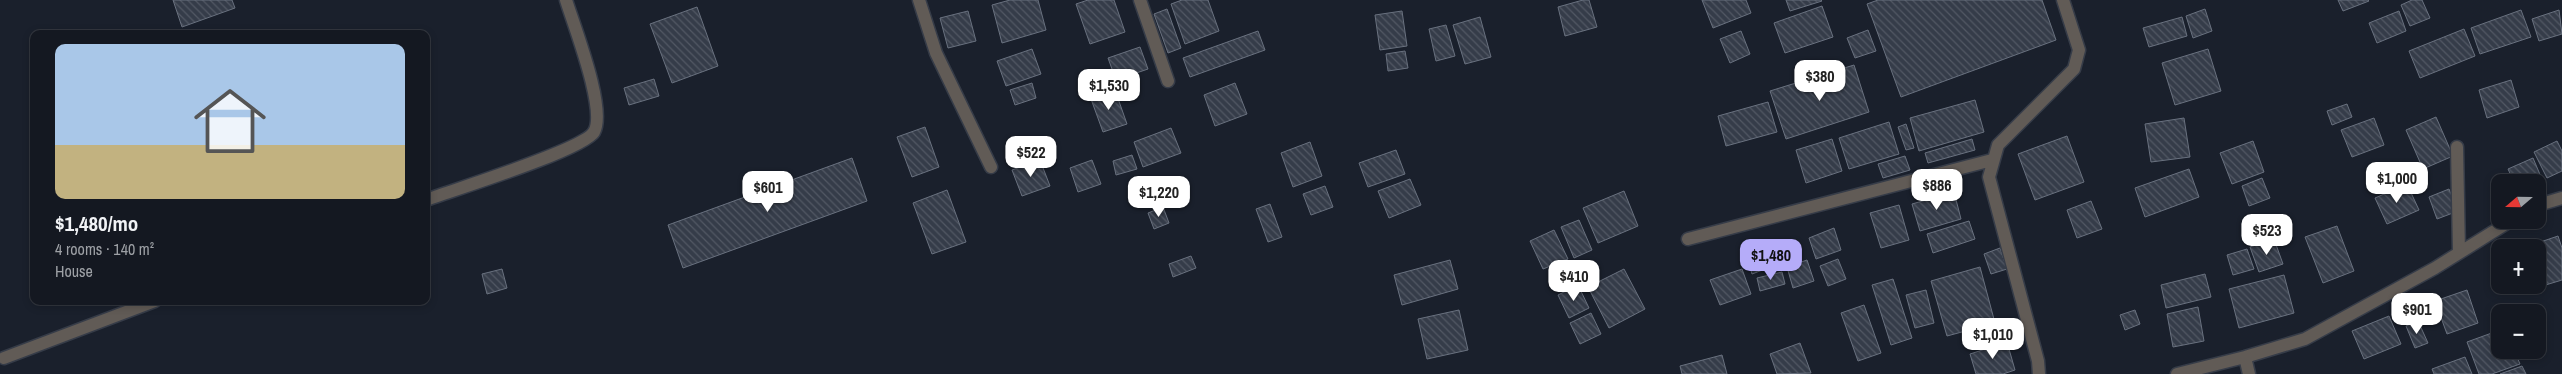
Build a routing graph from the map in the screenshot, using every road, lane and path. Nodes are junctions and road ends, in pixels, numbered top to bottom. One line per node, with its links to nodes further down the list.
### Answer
1 (566, 0): 10 (street)
2 (919, 0): 8 (street)
3 (1140, 0): 5 (street)
4 (2063, 0): 7 (street)
5 (1168, 81)
6 (2457, 147): 14 (street)
7 (1992, 160): 13 (street); 18 (street)
8 (991, 167)
9 (2562, 198): 11 (street)
10 (430, 199)
11 (2546, 203)
12 (2497, 229): 14 (street)
13 (1688, 239)
14 (2459, 252): 16 (street)
15 (144, 305): 17 (street)
16 (2245, 357): 19 (street); 20 (street)
17 (4, 358)
18 (2039, 374)
19 (2177, 374)
20 (2249, 374)

